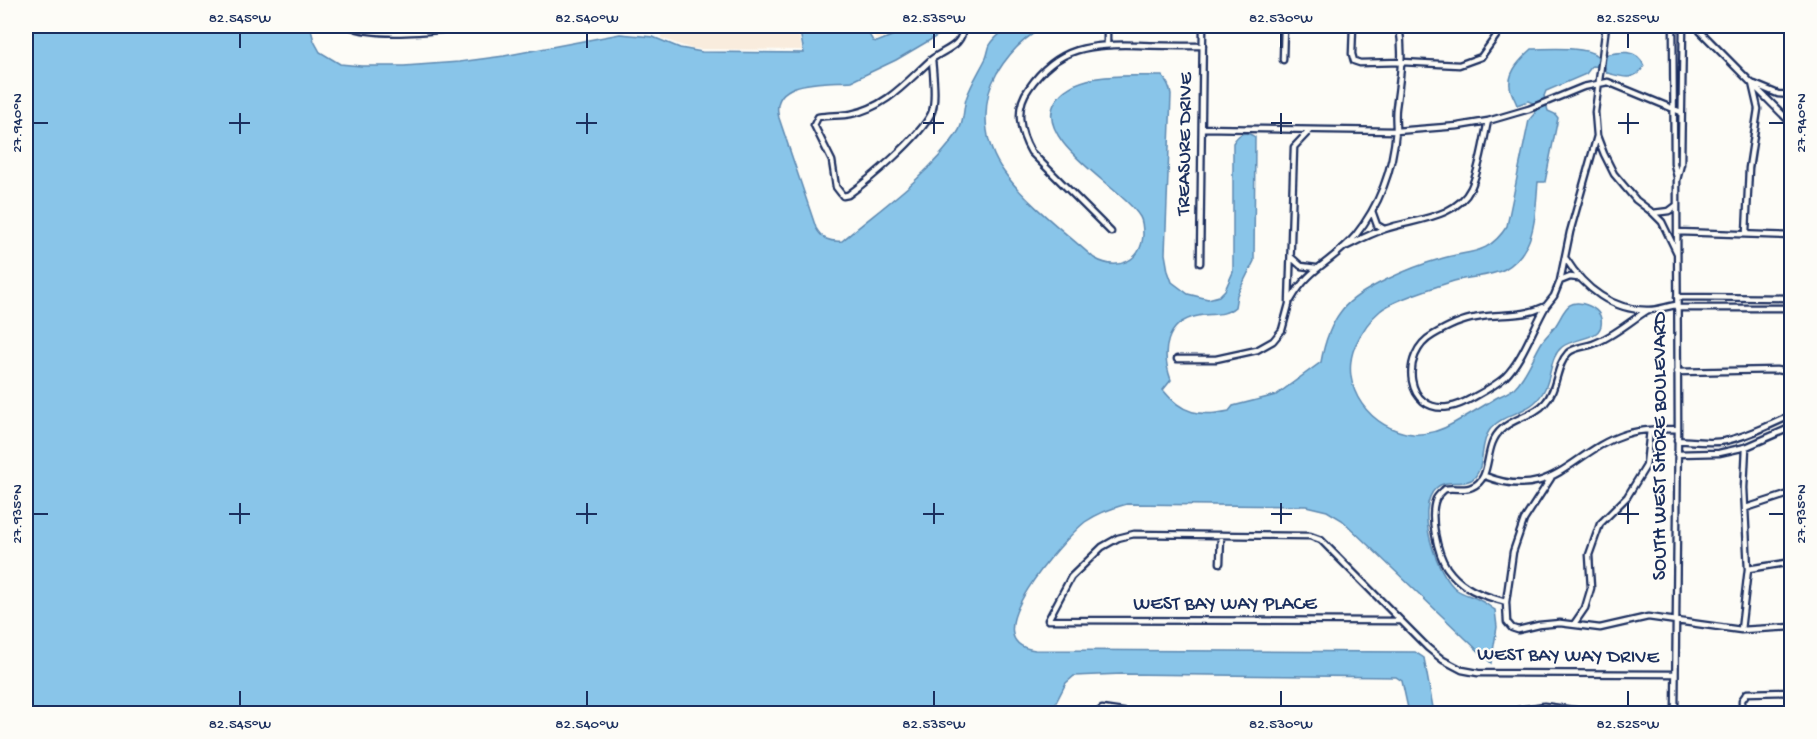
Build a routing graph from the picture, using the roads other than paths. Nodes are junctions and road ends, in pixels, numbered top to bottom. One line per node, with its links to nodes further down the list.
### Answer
1 (349, 26): 2 (street)
2 (479, 26)
3 (963, 26): 16 (street)
4 (1107, 26): 14 (street)
5 (1203, 26): 15 (street, TREASURE DRIVE)
6 (1284, 26): 17 (street)
7 (1353, 26): 18 (street)
8 (1399, 26): 18 (street)
9 (1504, 26): 18 (street)
10 (1606, 26): 19 (street)
11 (1674, 26): 22 (street, SOUTH WEST SHORE BOULEVARD)
12 (1683, 26): 23 (street, SOUTH WEST SHORE BOULEVARD)
13 (1700, 31): 20 (street)
14 (1107, 45): 15 (street); 35 (street)
15 (1203, 46): 26 (street, TREASURE DRIVE)
16 (932, 59): 16 (street)
17 (1283, 60)
18 (1402, 62): 28 (street)
19 (1598, 83): 22 (street); 24 (street); 29 (street)
20 (1752, 83): 21 (street); 25 (street); 37 (street)
21 (1791, 95)
22 (1674, 108): 23 (street); 30 (street, SOUTH WEST SHORE BOULEVARD)
23 (1681, 112): 30 (street, SOUTH WEST SHORE BOULEVARD)
24 (1488, 121): 28 (street); 34 (street)
25 (1791, 123)
26 (1202, 128): 27 (street); 43 (street, TREASURE DRIVE)
27 (1310, 130): 28 (street); 41 (street)
28 (1396, 131): 32 (street)
29 (1597, 136): 33 (street); 42 (street)
30 (1677, 180): 31 (street, SOUTH WEST SHORE BOULEVARD)
31 (1677, 205): 33 (street); 36 (street, SOUTH WEST SHORE BOULEVARD)
32 (1372, 210): 34 (street); 39 (street)
33 (1653, 213): 40 (street)
34 (1384, 229): 39 (street)
35 (1111, 232)
36 (1678, 232): 37 (street); 40 (street, SOUTH WEST SHORE BOULEVARD)
37 (1746, 233): 38 (street)
38 (1791, 236)
39 (1340, 250): 44 (street)
40 (1678, 255): 47 (street, SOUTH WEST SHORE BOULEVARD)
41 (1291, 257): 44 (street); 49 (street)
42 (1566, 259): 45 (street); 46 (street)
43 (1200, 263)
44 (1316, 268): 49 (street)
45 (1580, 279): 46 (street); 53 (street)
46 (1560, 281): 50 (street)
47 (1677, 297): 48 (street); 51 (street, SOUTH WEST SHORE BOULEVARD)
48 (1791, 298)
49 (1289, 304): 54 (street)
50 (1546, 306): 50 (street)
51 (1677, 306): 52 (street); 53 (street); 55 (street, SOUTH WEST SHORE BOULEVARD)
52 (1791, 308)
53 (1648, 310): 64 (street)
54 (1177, 359)
55 (1677, 372): 56 (street); 59 (street, SOUTH WEST SHORE BOULEVARD)
56 (1791, 372)
57 (1791, 415): 61 (street)
58 (1791, 427): 62 (street)
59 (1677, 429): 60 (street); 61 (street, SOUTH WEST SHORE BOULEVARD)
60 (1650, 430): 65 (street); 76 (street)
61 (1677, 440): 63 (street, SOUTH WEST SHORE BOULEVARD)
62 (1746, 447): 63 (street); 67 (street)
63 (1677, 454): 75 (street, SOUTH WEST SHORE BOULEVARD)
64 (1485, 476): 65 (street); 72 (street)
65 (1551, 478): 72 (street)
66 (1791, 493): 67 (street)
67 (1746, 508): 71 (street)
68 (1221, 535): 70 (street); 73 (street, WEST BAY WAY DRIVE); 74 (street, WEST BAY WAY DRIVE)
69 (1791, 562): 71 (street)
70 (1220, 563)
71 (1748, 569): 78 (street)
72 (1506, 602): 76 (street)
73 (1048, 620): 74 (street, WEST BAY WAY PLACE)
74 (1401, 621): 79 (street, WEST BAY WAY DRIVE)
75 (1675, 622): 76 (street); 78 (street); 79 (street, SOUTH WEST SHORE BOULEVARD)
76 (1574, 624)
77 (1791, 627): 78 (street)
78 (1741, 630)
79 (1675, 674): 87 (street, SOUTH WEST SHORE BOULEVARD)
80 (1791, 692): 88 (street)
81 (1096, 714): 82 (street)
82 (1136, 714)
83 (1266, 714): 84 (street)
84 (1344, 714)
85 (1494, 714): 86 (street)
86 (1603, 714)
87 (1675, 714)
88 (1742, 714)

